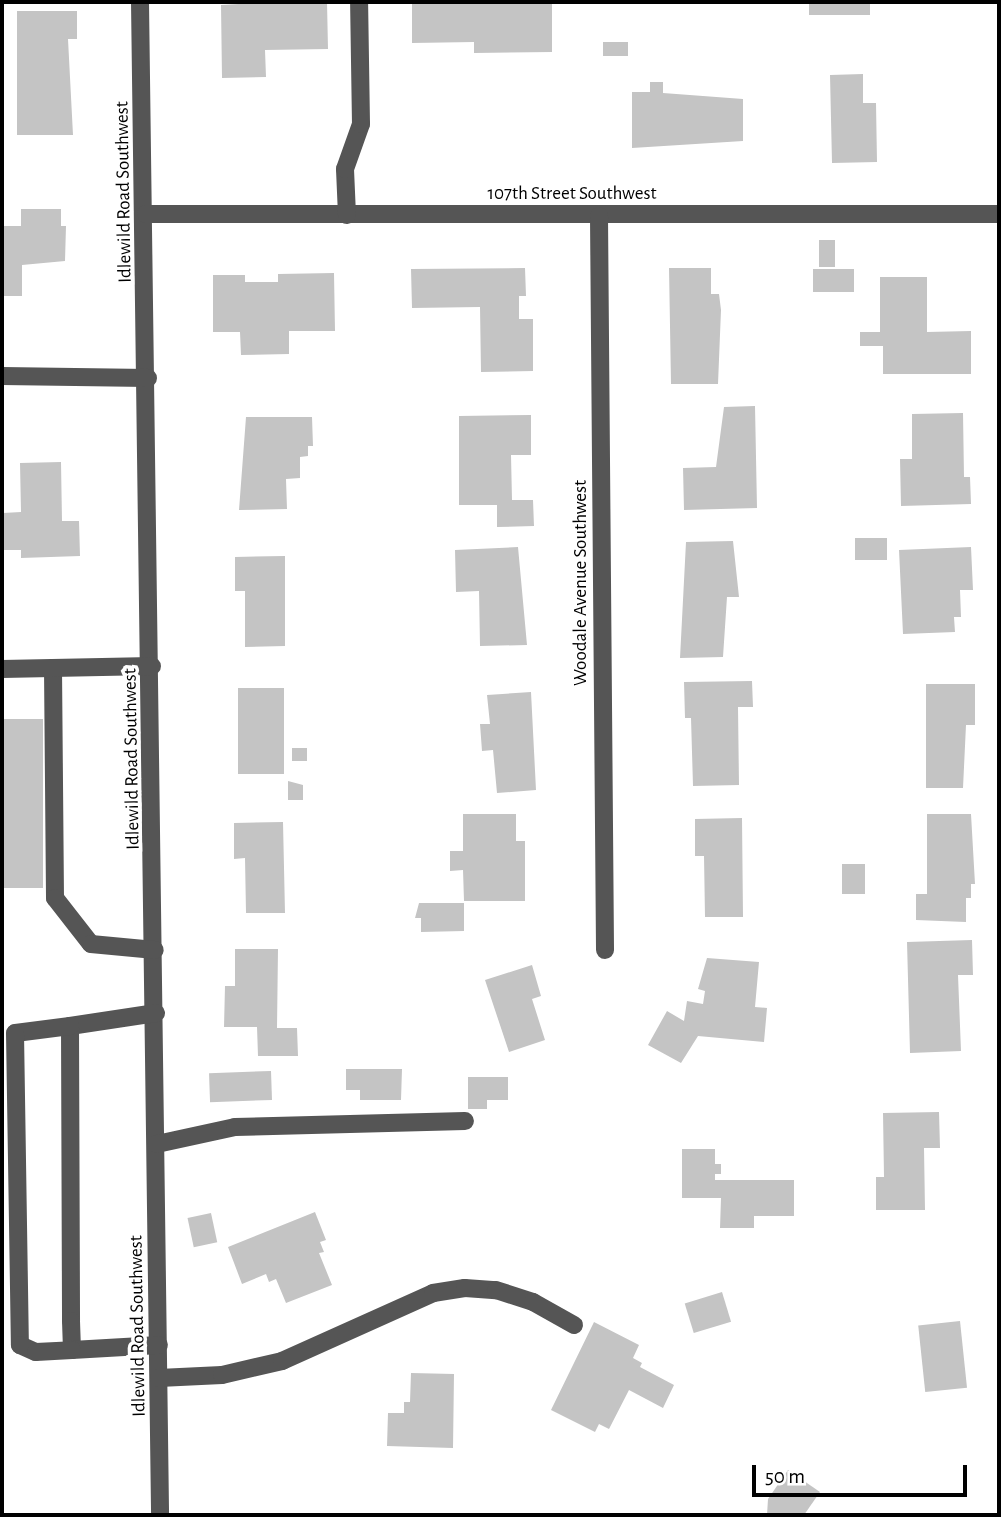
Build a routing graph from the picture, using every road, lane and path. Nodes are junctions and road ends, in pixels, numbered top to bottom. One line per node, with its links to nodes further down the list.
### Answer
1 (141, 2): 3 (street, Idlewild Road Southwest)
2 (359, 2): 5 (street)
3 (146, 214): 5 (street, 107th Street Southwest); 8 (street, Idlewild Road Southwest)
4 (999, 214): 6 (street, 107th Street Southwest)
5 (348, 215): 6 (street, 107th Street Southwest)
6 (599, 216): 13 (street, Woodale Avenue Southwest)
7 (2, 376): 8 (street)
8 (148, 378): 9 (street, Idlewild Road Southwest)
9 (152, 666): 10 (street); 12 (street, Idlewild Road Southwest)
10 (53, 668): 11 (street); 12 (street)
11 (2, 669)
12 (155, 950): 14 (street, Idlewild Road Southwest)
13 (605, 950)
14 (156, 1013): 15 (street); 17 (street, Idlewild Road Southwest)
15 (70, 1026): 20 (street); 20 (street)
16 (465, 1121): 17 (street)
17 (157, 1144): 19 (street, Idlewild Road Southwest)
18 (574, 1325): 21 (street)
19 (159, 1345): 20 (street); 21 (street, Idlewild Road Southwest)
20 (72, 1350)
21 (159, 1378): 22 (street, Idlewild Road Southwest)
22 (160, 1515)

